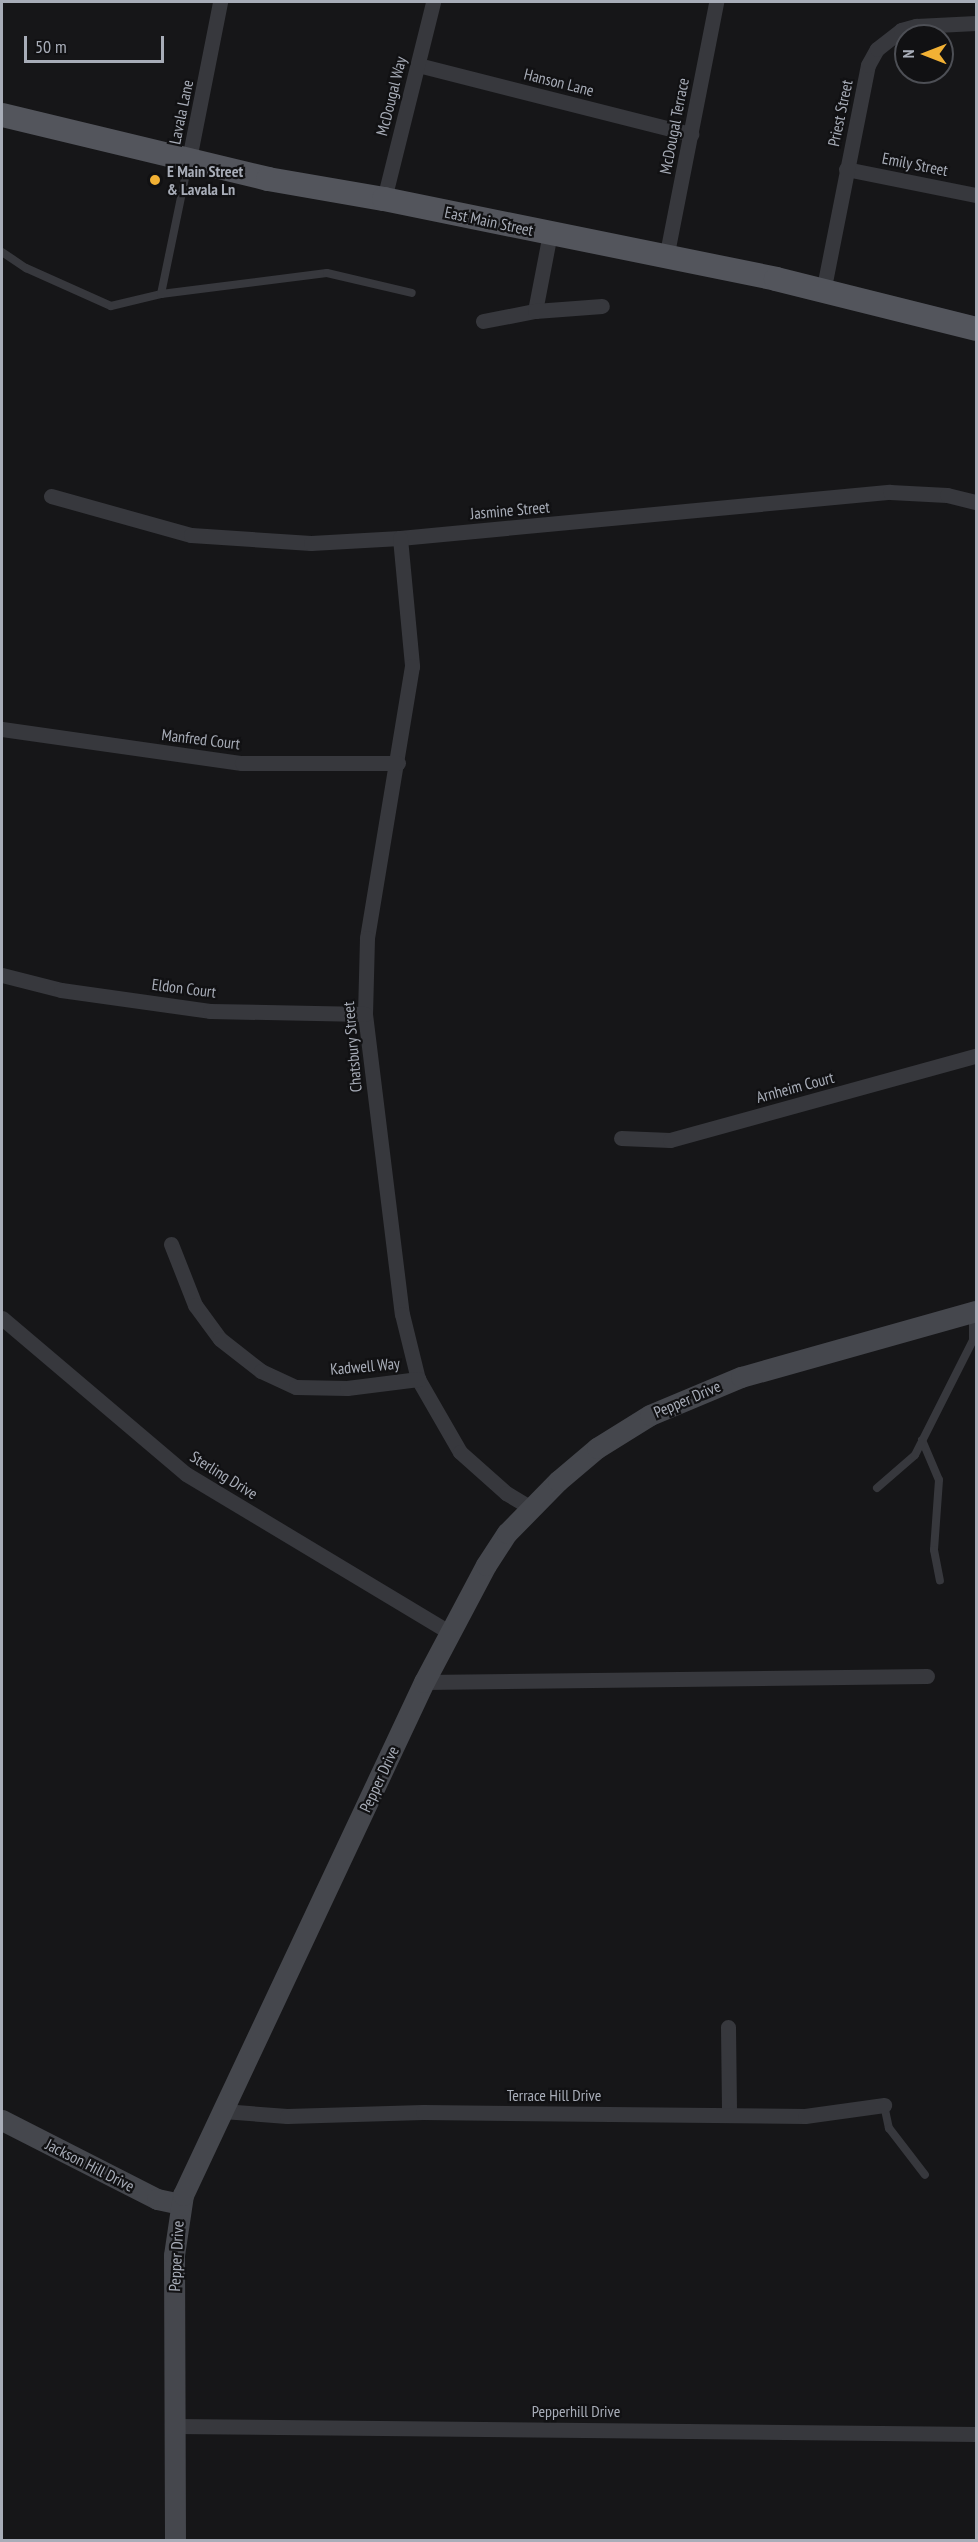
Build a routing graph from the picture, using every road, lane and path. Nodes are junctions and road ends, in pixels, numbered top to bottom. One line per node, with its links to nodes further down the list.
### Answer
1 (220, 2): 8 (street, Lavala Lane)
2 (434, 2): 5 (street, McDougal Way)
3 (716, 2): 7 (street, McDougal Terrace)
4 (976, 23): 9 (street, Priest Street)
5 (418, 64): 7 (street, Hanson Lane); 11 (street, McDougal Way)
6 (2, 116): 8 (main road, East Main Street)
7 (690, 134): 14 (street, McDougal Terrace)
8 (189, 159): 11 (main road, East Main Street); 17 (lane)
9 (846, 169): 10 (street, Emily Street); 15 (street, Priest Street)
10 (976, 195)
11 (384, 199): 12 (main road, East Main Street)
12 (550, 233): 14 (main road, East Main Street); 19 (street)
13 (2, 252): 17 (lane)
14 (666, 258): 15 (main road, East Main Street)
15 (823, 292): 21 (main road, East Main Street)
16 (412, 293): 17 (lane)
17 (161, 294)
18 (602, 306): 19 (street)
19 (536, 310): 20 (street)
20 (483, 321)
21 (976, 330)
22 (51, 496): 24 (street, Jasmine Street)
23 (976, 502): 24 (street, Jasmine Street)
24 (400, 538): 26 (street, Chatsbury Street)
25 (2, 729): 26 (street, Manfred Court)
26 (398, 763): 28 (street, Chatsbury Street)
27 (2, 975): 28 (street, Eldon Court)
28 (365, 1014): 34 (street, Chatsbury Street)
29 (976, 1056): 30 (street, Arnheim Court)
30 (621, 1138)
31 (171, 1244): 34 (street, Kadwell Way)
32 (975, 1312): 35 (lane); 37 (street, Pepper Drive)
33 (2, 1318): 39 (street, Sterling Drive)
34 (418, 1379): 37 (street, Chatsbury Street)
35 (922, 1440): 36 (lane); 38 (lane)
36 (877, 1488)
37 (531, 1508): 39 (street, Pepper Drive)
38 (940, 1580)
39 (449, 1632): 41 (street, Pepper Drive)
40 (927, 1676): 41 (street)
41 (424, 1682): 44 (street, Pepper Drive)
42 (728, 2027): 45 (street)
43 (884, 2106): 45 (street, Terrace Hill Drive); 47 (lane)
44 (223, 2111): 45 (street, Terrace Hill Drive); 48 (street, Pepper Drive)
45 (729, 2115)
46 (2, 2120): 48 (street, Jackson Hill Drive)
47 (925, 2175)
48 (180, 2204): 49 (street, Pepper Drive)
49 (175, 2426): 50 (street, Pepperhill Drive); 51 (street, Pepper Drive)
50 (976, 2434)
51 (175, 2541)

